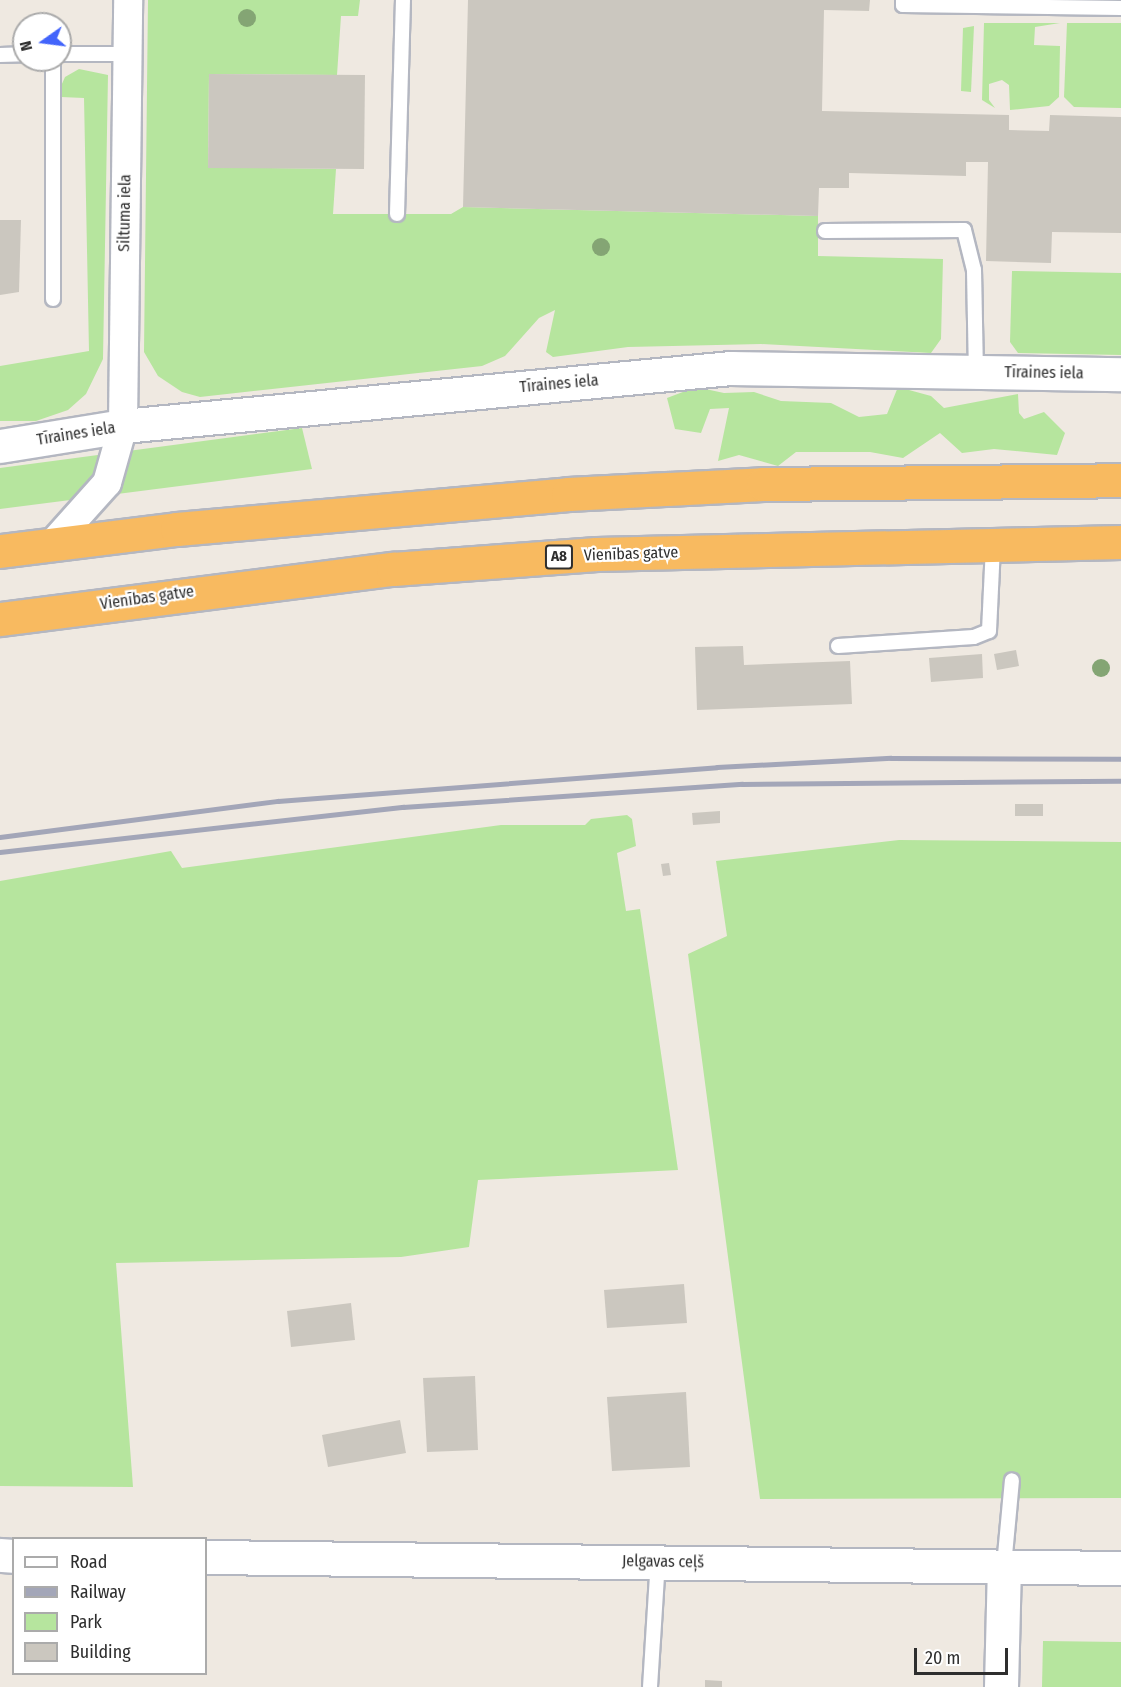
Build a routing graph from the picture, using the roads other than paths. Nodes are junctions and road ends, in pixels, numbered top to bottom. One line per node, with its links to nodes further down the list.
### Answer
1 (128, 0): 6 (street, Siltuma iela)
2 (403, 0): 8 (lane)
3 (903, 0): 4 (lane)
4 (1121, 8)
5 (72, 54): 6 (lane)
6 (127, 54): 13 (street, Siltuma iela)
7 (53, 72): 10 (lane)
8 (397, 214)
9 (825, 231): 11 (lane)
10 (53, 299)
11 (976, 372): 12 (street, Tīraines iela); 13 (street, Tīraines iela)
12 (1121, 374)
13 (123, 426): 14 (street, Tīraines iela); 16 (street, Siltuma iela)
14 (0, 446)
15 (1121, 480): 16 (highway)
16 (54, 542): 19 (highway)
17 (1121, 542): 18 (highway, Vienības gatve / A8)
18 (993, 545): 20 (highway, Vienības gatve / A8); 21 (lane)
19 (0, 551)
20 (0, 619)
21 (838, 645)
22 (1012, 1480): 25 (lane)
23 (207, 1557): 24 (street, Jelgavas ceļš)
24 (658, 1561): 25 (street, Jelgavas ceļš); 27 (lane)
25 (1004, 1566): 26 (street, Jelgavas ceļš); 28 (street)
26 (1121, 1568)
27 (650, 1687)
28 (1001, 1687)

